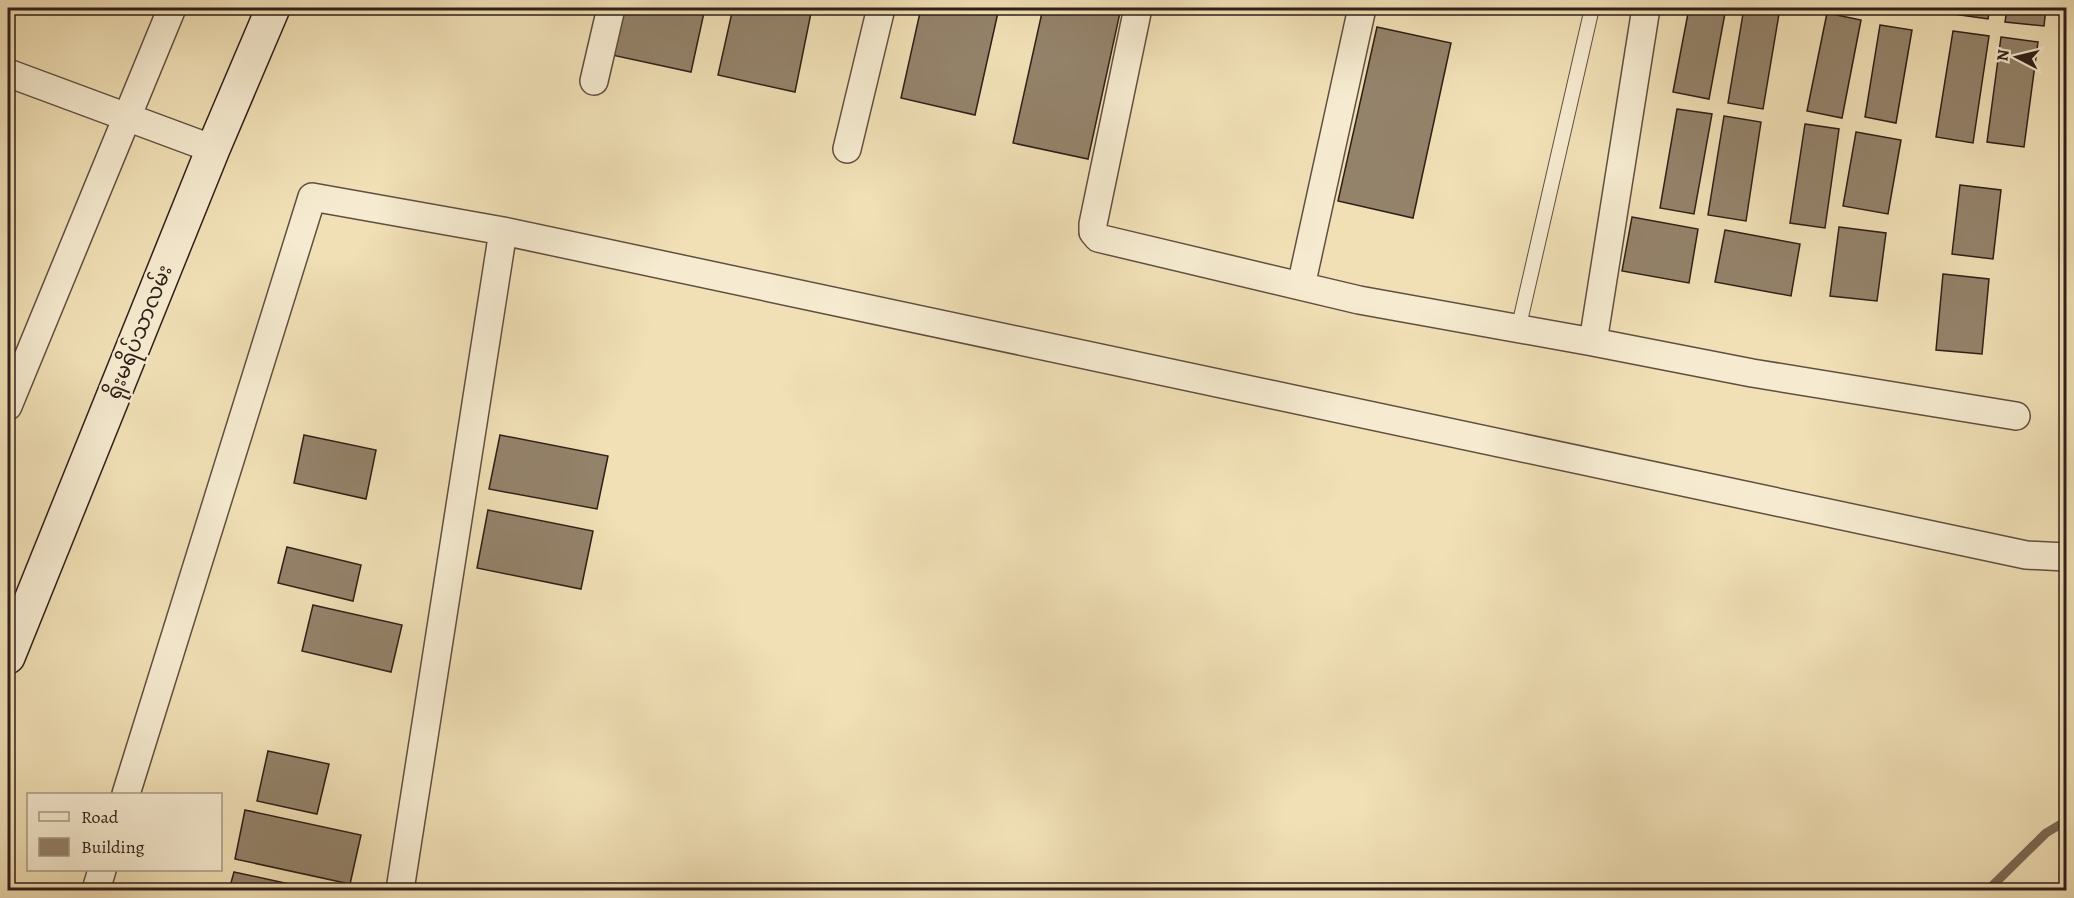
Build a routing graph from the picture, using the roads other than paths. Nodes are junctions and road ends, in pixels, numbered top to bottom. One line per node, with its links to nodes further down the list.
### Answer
1 (172, 8): 11 (street)
2 (273, 8): 12 (street, ရိုးမရိပ်သာလမ်း)
3 (611, 8): 10 (street)
4 (881, 8): 13 (street)
5 (1138, 8): 15 (street)
6 (1362, 8): 15 (street)
7 (1592, 8): 16 (lane)
8 (1646, 8): 17 (street)
9 (8, 73): 11 (street)
10 (594, 81)
11 (125, 117): 12 (street); 18 (street)
12 (213, 149): 21 (street, ရိုးမရိပ်သာလမ်း)
13 (847, 149)
14 (503, 231): 20 (street); 22 (street); 25 (street)
15 (1301, 286): 16 (street)
16 (1518, 330): 17 (street)
17 (1593, 342): 19 (street)
18 (8, 406)
19 (2016, 416)
20 (2067, 557)
21 (8, 657)
22 (127, 793)
23 (102, 871): 24 (street)
24 (96, 891)
25 (400, 891)

